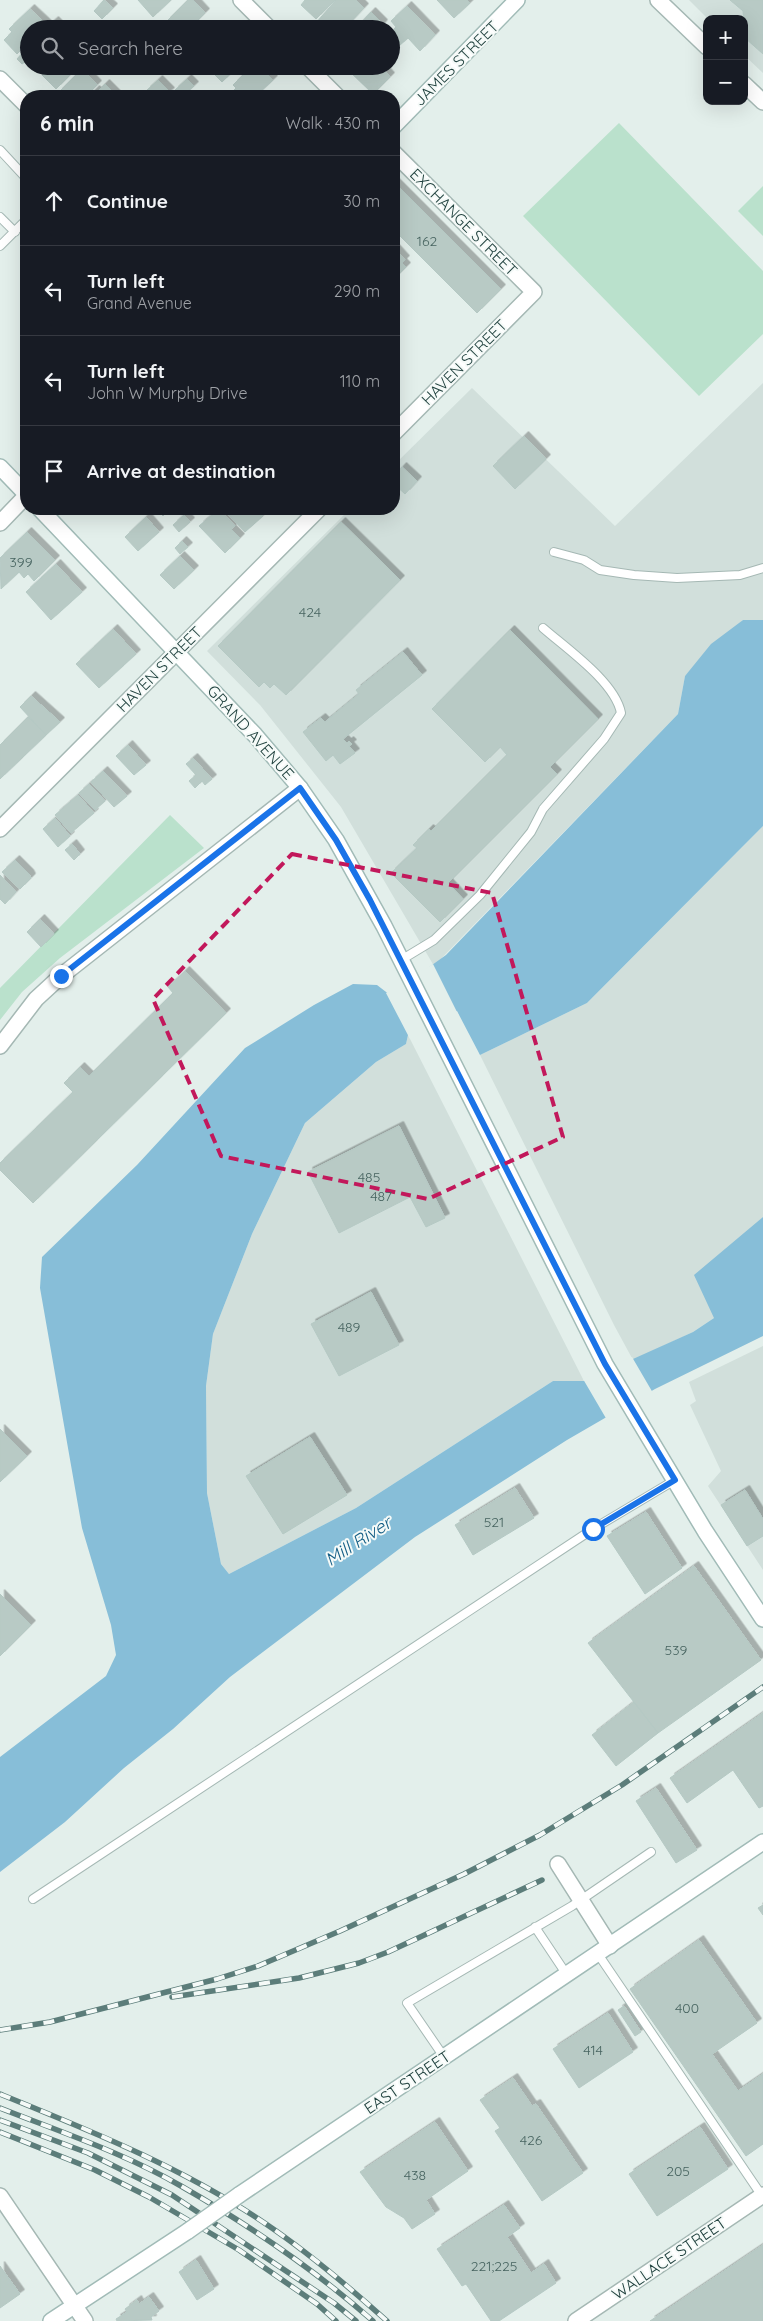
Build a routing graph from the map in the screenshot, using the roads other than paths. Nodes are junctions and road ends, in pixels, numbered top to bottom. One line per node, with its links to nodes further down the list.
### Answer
1 (241, 0): 4 (main road)
2 (517, 0): 12 (main road, JAMES STREET)
3 (658, 0): 5 (main road)
4 (261, 20)
5 (703, 43)
6 (316, 75): 9 (main road)
7 (0, 79): 10 (main road)
8 (748, 88): 11 (main road)
9 (331, 90)
10 (20, 99)
11 (763, 102)
12 (400, 120)
13 (0, 150): 15 (lane)
14 (400, 159): 20 (main road, EXCHANGE STREET)
15 (20, 172)
16 (0, 217): 18 (lane)
17 (20, 226): 18 (lane)
18 (14, 232): 19 (lane)
19 (0, 246)
20 (534, 292): 21 (main road, HAVEN STREET)
21 (400, 427)
22 (0, 467): 23 (main road)
23 (20, 489)
24 (20, 501): 27 (main road)
25 (46, 515): 31 (main road, GRAND AVENUE)
26 (312, 515): 31 (main road, HAVEN STREET)
27 (0, 523)
28 (554, 552): 29 (lane)
29 (763, 568)
30 (543, 628): 34 (lane)
31 (177, 651): 32 (main road, GRAND AVENUE); 33 (main road, HAVEN STREET)
32 (300, 788): 34 (main road, GRAND AVENUE); 35 (main road)
33 (0, 829)
34 (401, 960): 36 (main road, GRAND AVENUE)
35 (0, 1046)
36 (675, 1480): 37 (main road, GRAND AVENUE); 41 (lane)
37 (763, 1620)
38 (763, 1842): 44 (main road, EAST STREET)
39 (651, 1852): 42 (lane)
40 (558, 1864): 42 (main road)
41 (33, 1899)
42 (580, 1900): 43 (lane); 44 (main road)
43 (535, 1928): 45 (lane); 46 (lane)
44 (604, 1950): 45 (main road, EAST STREET); 48 (lane)
45 (567, 1975): 46 (main road, EAST STREET)
46 (444, 2057): 49 (main road, EAST STREET, bridge)
47 (0, 2196): 49 (main road)
48 (763, 2196): 52 (main road, WALLACE STREET)
49 (74, 2306): 50 (main road, EAST STREET); 51 (main road)
50 (51, 2321)
51 (85, 2321)
52 (576, 2321)

